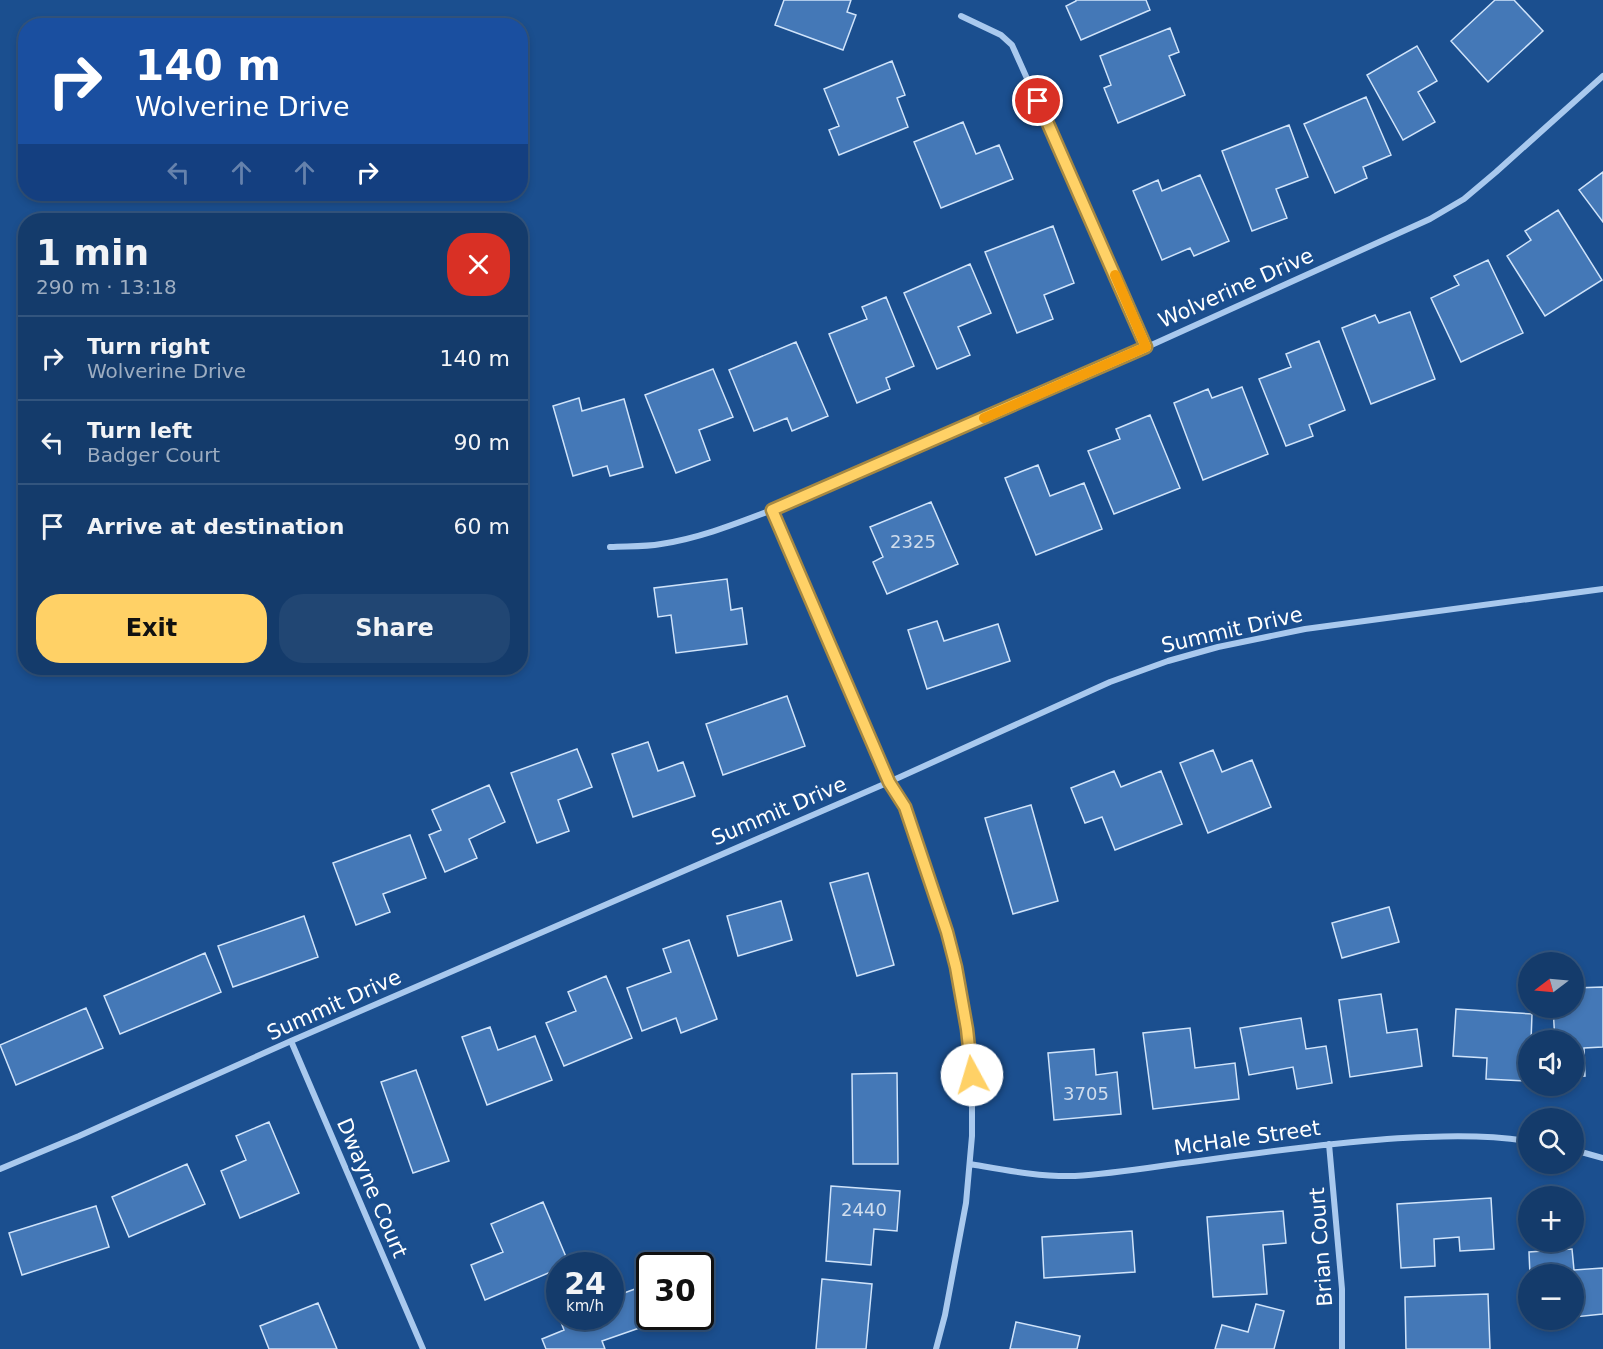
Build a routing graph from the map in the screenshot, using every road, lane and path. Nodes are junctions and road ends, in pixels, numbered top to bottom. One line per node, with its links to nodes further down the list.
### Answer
1 (961, 16): 3 (street)
2 (1603, 76): 3 (street, Wolverine Drive)
3 (1146, 347): 4 (street, Wolverine Drive)
4 (772, 510): 5 (street, Wolverine Drive); 7 (street)
5 (610, 547)
6 (1603, 589): 7 (street, Summit Drive)
7 (889, 782): 8 (street, Summit Drive); 13 (street)
8 (291, 1041): 14 (street, Summit Drive); 15 (street, Dwayne Court)
9 (1518, 1140): 10 (street, McHale Street)
10 (1329, 1144): 13 (street, McHale Street); 17 (street, Brian Court)
11 (1584, 1153): 12 (street)
12 (1603, 1158)
13 (970, 1164): 16 (street)
14 (0, 1169)
15 (423, 1349)
16 (936, 1349)
17 (1342, 1349)

